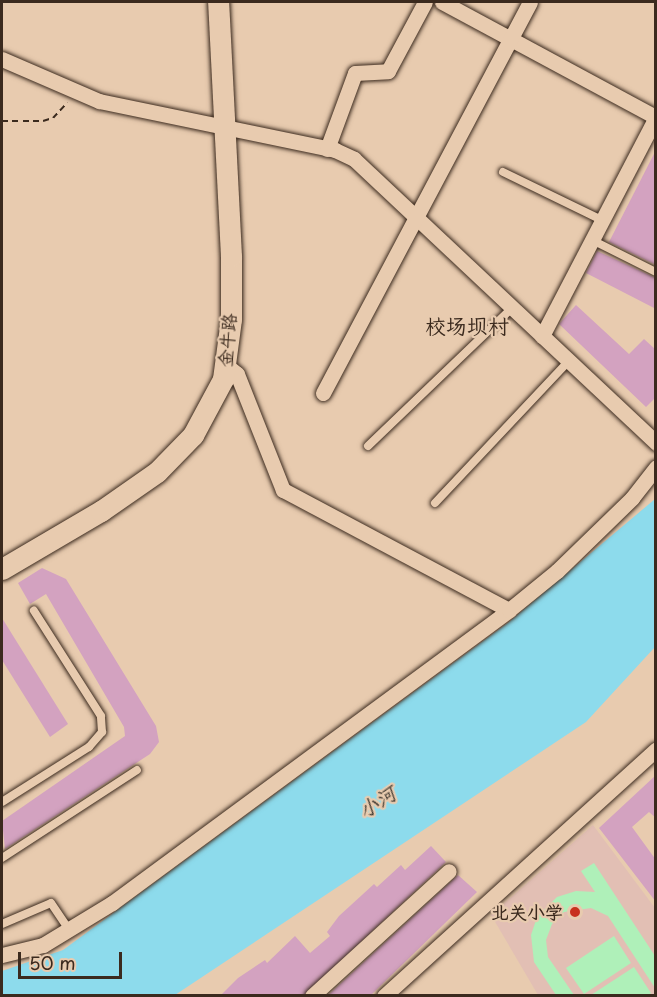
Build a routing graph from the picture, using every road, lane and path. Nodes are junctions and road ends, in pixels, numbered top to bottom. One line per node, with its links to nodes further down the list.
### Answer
1 (218, 2): 9 (main road, 金牛路)
2 (425, 2): 10 (street)
3 (442, 2): 5 (street)
4 (530, 2): 5 (street)
5 (511, 39): 12 (street); 13 (street)
6 (2, 59): 7 (street)
7 (77, 91): 8 (path); 9 (street)
8 (2, 121)
9 (226, 126): 10 (street); 19 (main road, 金牛路)
10 (327, 149): 12 (street)
11 (503, 172): 13 (lane)
12 (418, 217): 16 (street); 20 (street)
13 (602, 220): 14 (street)
14 (592, 240): 15 (lane); 17 (street)
15 (656, 272)
16 (512, 308): 17 (street); 22 (lane)
17 (542, 336): 18 (street)
18 (569, 361): 21 (street); 24 (lane)
19 (226, 365): 25 (main road, 金牛路); 26 (street)
20 (323, 393)
21 (656, 443)
22 (368, 446)
23 (656, 466): 26 (street)
24 (435, 503)
25 (2, 569)
26 (509, 610): 34 (street)
27 (34, 611): 30 (lane)
28 (656, 749): 37 (street)
29 (137, 770): 31 (lane)
30 (2, 802)
31 (2, 858)
32 (449, 871): 36 (street)
33 (2, 924): 34 (lane)
34 (69, 930): 35 (street)
35 (2, 956)
36 (312, 996)
37 (384, 996)

